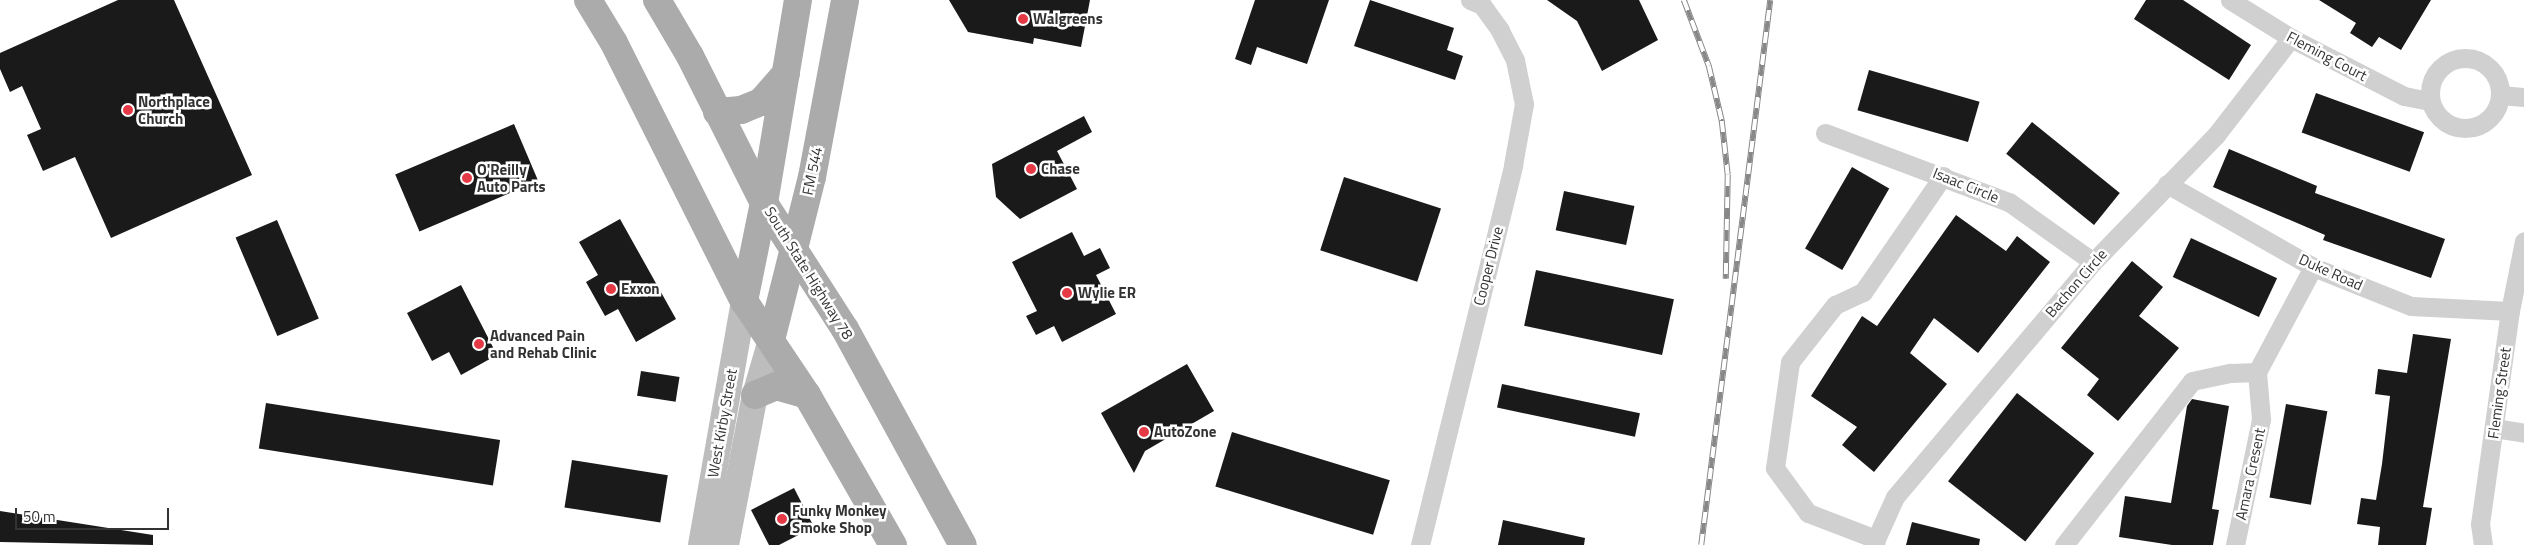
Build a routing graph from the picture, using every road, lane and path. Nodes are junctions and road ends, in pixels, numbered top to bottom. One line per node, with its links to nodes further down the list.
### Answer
1 (588, 0): 21 (main road)
2 (657, 0): 12 (main road, South State Highway 78)
3 (798, 0): 8 (main road)
4 (845, 0): 18 (main road, FM 544 / FM 544)
5 (1470, 0): 34 (street, Cooper Drive)
6 (2230, 0): 7 (street, Fleming Court)
7 (2291, 38): 11 (street, Fleming Court); 15 (street, Bachon Circle)
8 (786, 72): 12 (main road); 16 (main road)
9 (2500, 95): 10 (street); 11 (street); 11 (street)
10 (2524, 97)
11 (2430, 101)
12 (717, 112): 16 (main road, South State Highway 78)
13 (1825, 133): 14 (street, Isaac Circle)
14 (1943, 176): 19 (street, Isaac Circle); 29 (street, Bachon Circle)
15 (2167, 184): 19 (street, Bachon Circle); 20 (street, Duke Road)
16 (764, 202): 18 (main road, South State Highway 78); 21 (main road)
17 (2524, 241): 22 (street, Fleming Street)
18 (794, 248): 23 (main road, FM 544 / FM 544); 33 (main road, South State Highway 78)
19 (2093, 262): 29 (street, Bachon Circle)
20 (2313, 267): 22 (street, Duke Road); 24 (street)
21 (744, 301): 23 (main road); 30 (main road, West Kirby Street)
22 (2510, 311): 27 (street, Fleming Street)
23 (770, 340): 25 (main road, West Kirby Street); 26 (main road)
24 (2257, 372): 35 (street); 36 (street, Amara Cresent)
25 (755, 395): 26 (main road); 31 (main road, West Kirby Street)
26 (807, 395): 32 (main road)
27 (2494, 428): 28 (street); 37 (street, Fleming Street)
28 (2524, 432)
29 (1876, 542)
30 (701, 545)
31 (726, 545)
32 (893, 545)
33 (963, 545)
34 (1420, 545)
35 (2064, 545)
36 (2235, 545)
37 (2482, 545)

